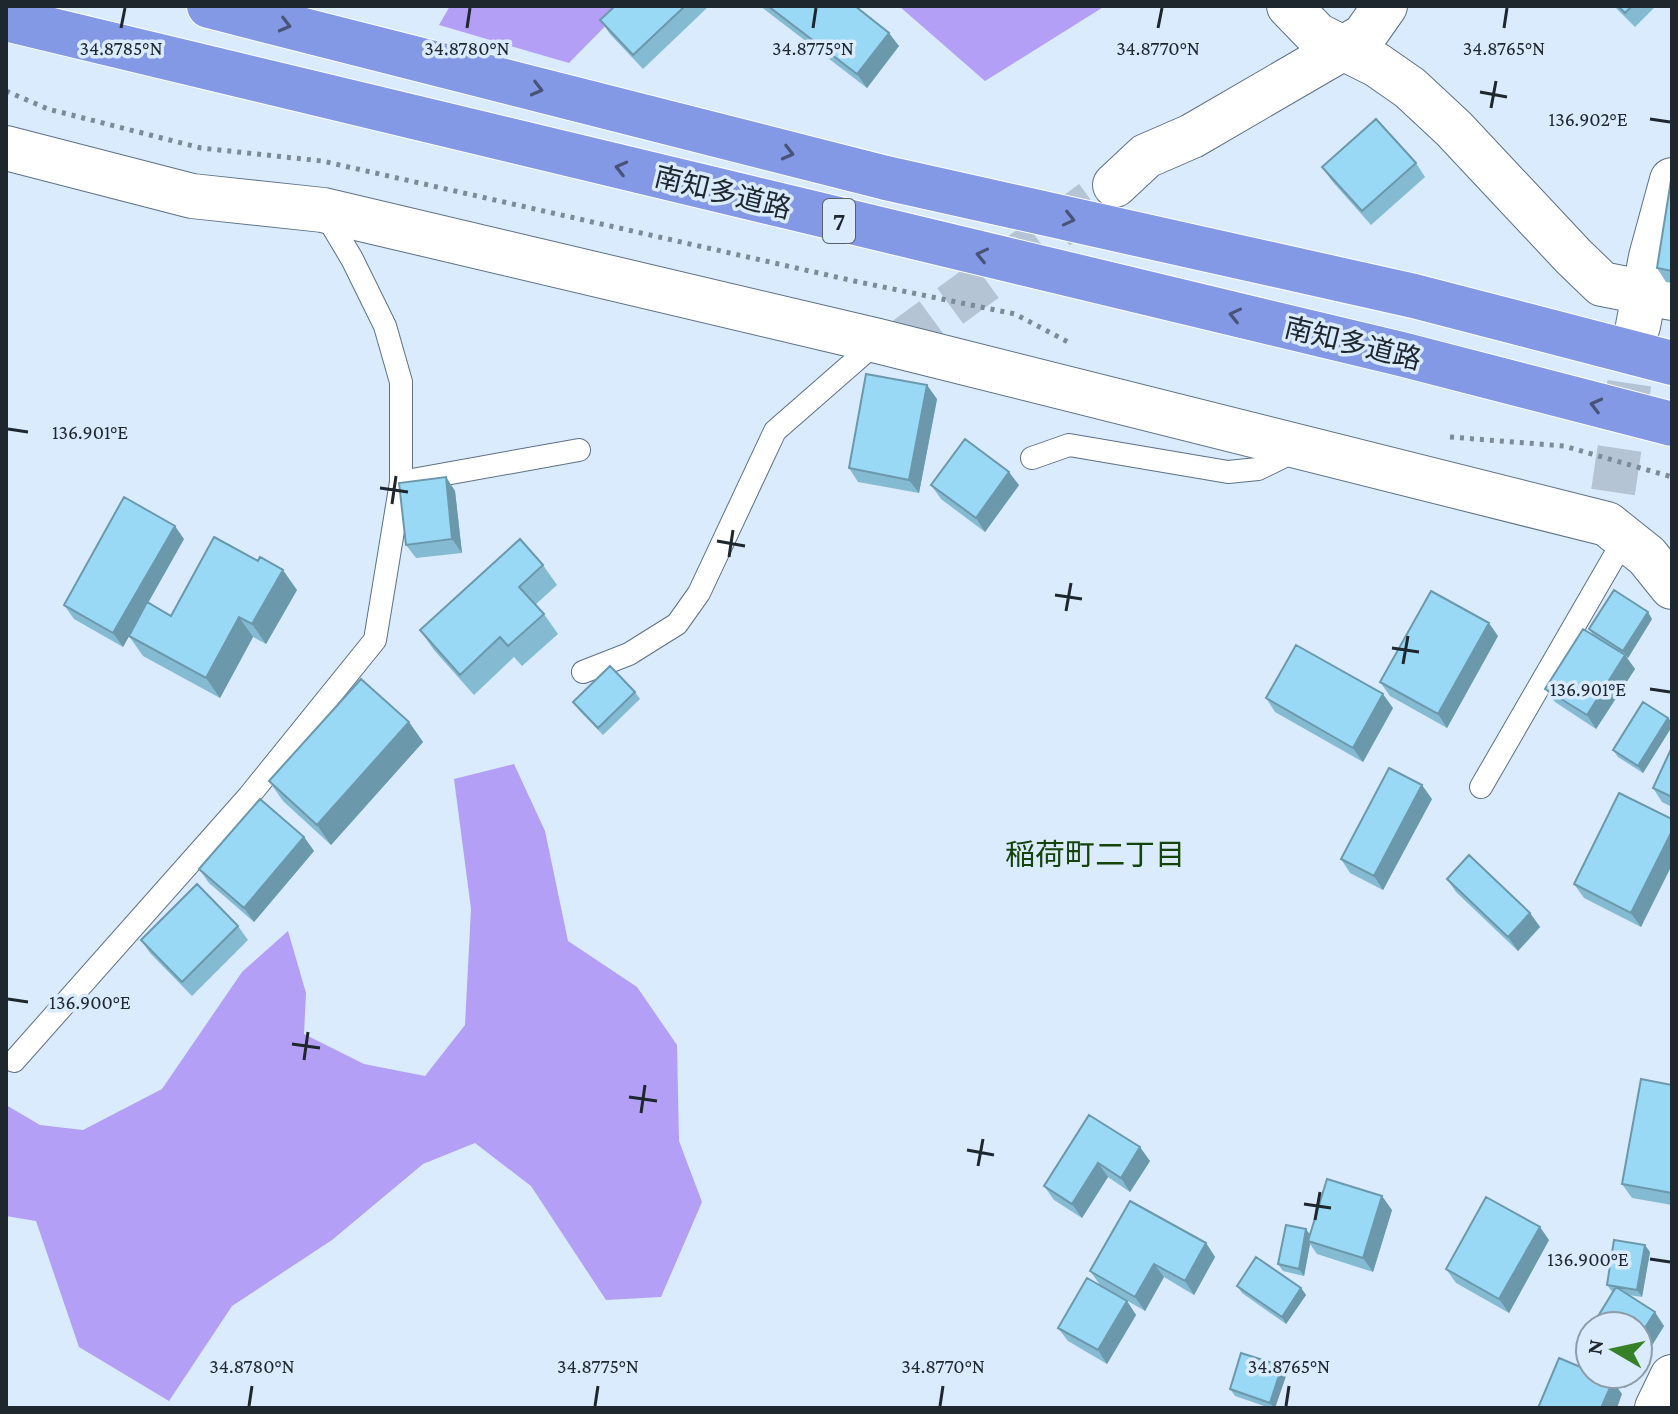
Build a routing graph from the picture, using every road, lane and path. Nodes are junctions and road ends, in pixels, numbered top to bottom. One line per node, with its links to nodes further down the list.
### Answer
1 (209, 6): 12 (highway, 南知多道路 / 7, one-way to 12)
2 (1289, 6): 5 (street)
3 (1385, 6): 5 (street)
4 (6, 19): 13 (highway, 南知多道路 / 7, one-way to 4)
5 (1346, 47): 8 (street); 10 (street)
6 (6, 148): 9 (street)
7 (1672, 180): 10 (street)
8 (1115, 185)
9 (323, 210): 11 (street); 17 (lane)
10 (1651, 306)
11 (878, 341): 14 (street); 20 (lane)
12 (1672, 363)
13 (1672, 424)
14 (1304, 446): 16 (lane); 18 (street)
15 (579, 450): 17 (lane)
16 (1032, 458)
17 (401, 482): 22 (lane)
18 (1615, 518): 19 (street); 21 (lane)
19 (1672, 587)
20 (583, 672)
21 (1481, 787)
22 (14, 1061)
23 (1672, 1377): 24 (street)
24 (1657, 1408)

